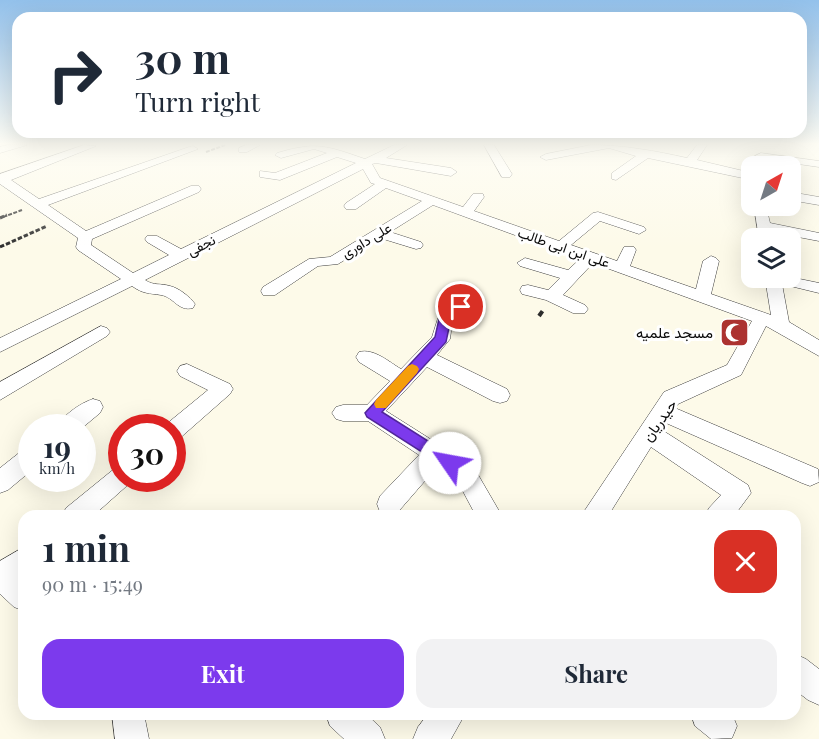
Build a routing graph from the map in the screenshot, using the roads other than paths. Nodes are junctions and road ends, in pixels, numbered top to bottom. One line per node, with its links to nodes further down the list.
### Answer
1 (3, 179): 11 (street)
2 (107, 179): 11 (street)
3 (333, 179): 23 (street, نجفی)
4 (375, 179): 5 (street, علی ابن ابی طالب)
5 (384, 184): 9 (street, علی ابن ابی طالب); 12 (street)
6 (195, 189): 17 (street)
7 (478, 197): 13 (street)
8 (801, 198): 10 (street)
9 (430, 201): 13 (street, علی ابن ابی طالب); 15 (street, علی داوری)
10 (819, 201)
11 (39, 204): 17 (street)
12 (351, 206)
13 (465, 213): 21 (street, علی ابن ابی طالب)
14 (639, 230): 21 (street)
15 (379, 233): 20 (street); 25 (street, علی داوری)
16 (801, 235): 18 (street)
17 (85, 237): 31 (street)
18 (819, 237)
19 (152, 239): 23 (street)
20 (416, 245)
21 (561, 246): 24 (street, علی ابن ابی طالب)
22 (629, 250): 28 (street)
23 (180, 255): 31 (street, نجفی)
24 (591, 256): 28 (street, علی ابن ابی طالب); 30 (street)
25 (333, 261): 29 (street); 36 (street, علی داوری)
26 (711, 261): 38 (street)
27 (525, 263): 30 (street)
28 (622, 267): 38 (street, علی ابن ابی طالب)
29 (352, 269)
30 (571, 276): 37 (street)
31 (132, 279): 39 (street); 44 (street, نجفی)
32 (801, 284): 34 (street)
33 (773, 288): 42 (street)
34 (819, 288)
35 (528, 290): 37 (street)
36 (268, 291)
37 (552, 296): 41 (street)
38 (702, 297): 42 (street, علی ابن ابی طالب)
39 (187, 304)
40 (461, 307): 47 (street)
41 (579, 309)
42 (771, 322): 45 (street, علی ابن ابی طالب); 53 (street, حیدریان)
43 (101, 332): 50 (street)
44 (0, 346)
45 (819, 349)
46 (366, 357): 49 (street)
47 (424, 357): 49 (street); 51 (street)
48 (187, 371): 57 (street)
49 (402, 380): 55 (street)
50 (0, 392)
51 (500, 395)
52 (93, 407): 56 (street)
53 (662, 412): 58 (street, حیدریان); 61 (street)
54 (343, 413): 55 (street)
55 (372, 413): 59 (street)
56 (84, 414)
57 (186, 420)
58 (648, 433): 67 (street, حیدریان); 68 (street)
59 (435, 453): 64 (street); 66 (street)
60 (18, 467): 62 (street)
61 (810, 476)
62 (0, 482)
63 (108, 488): 65 (street)
64 (389, 504)
65 (82, 510)
66 (486, 510)
67 (604, 510)
68 (723, 510)
69 (18, 564): 70 (street)
70 (2, 576): 71 (street)
71 (18, 591)
72 (801, 675): 73 (street)
73 (819, 689)
74 (129, 720): 77 (street)
75 (348, 720): 78 (street)
76 (444, 720): 79 (street)
77 (132, 739)
78 (368, 739)
79 (430, 739)

